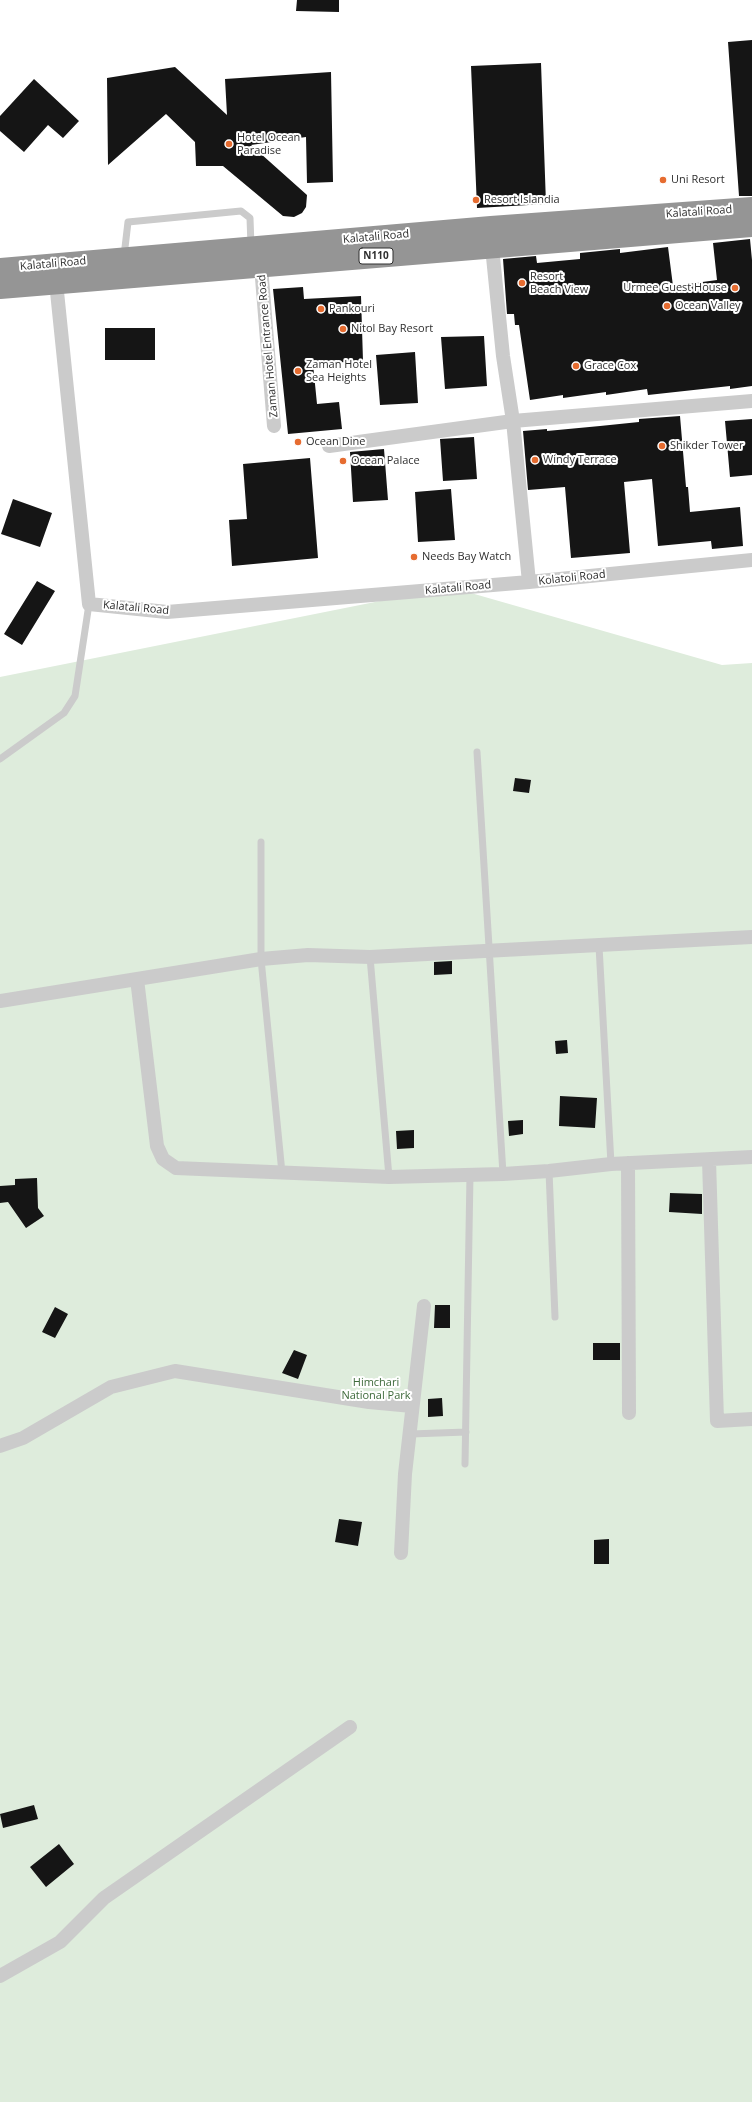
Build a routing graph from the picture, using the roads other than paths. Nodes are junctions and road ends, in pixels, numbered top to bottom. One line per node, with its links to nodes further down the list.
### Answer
1 (752, 208): 3 (highway, Kalatali Road / N110)
2 (752, 226): 3 (highway, Kalatali Road / N110)
3 (585, 229): 4 (highway, Kalatali Road / N110); 5 (highway, Kalatali Road / N110)
4 (492, 247): 5 (highway, Kalatali Road / N110); 11 (street, Kolatoli Road)
5 (256, 257): 6 (highway, Kalatali Road / N110); 6 (lane); 8 (highway, Kalatali Road / N110); 12 (street, Zaman Hotel Entrance Road)
6 (124, 258): 7 (highway, Kalatali Road / N110)
7 (0, 269)
8 (56, 282): 9 (highway, Kalatali Road / N110); 16 (street, Kalatali Road)
9 (0, 288)
10 (752, 400): 11 (street)
11 (513, 421): 13 (street); 15 (street, Kolatoli Road)
12 (274, 426)
13 (329, 446)
14 (752, 560): 15 (street, Kolatoli Road)
15 (529, 582): 16 (street, Kalatali Road)
16 (89, 604): 18 (lane)
17 (477, 752): 22 (lane)
18 (0, 760)
19 (261, 842): 24 (lane)
20 (752, 937): 21 (street)
21 (599, 946): 22 (street); 30 (lane)
22 (489, 952): 23 (street); 33 (lane)
23 (370, 957): 24 (street); 35 (lane)
24 (261, 959): 25 (street); 32 (lane)
25 (137, 979): 26 (street); 32 (street)
26 (0, 1001)
27 (752, 1158): 28 (street)
28 (709, 1160): 29 (street); 40 (street)
29 (628, 1163): 30 (street); 39 (street)
30 (611, 1164): 31 (street)
31 (549, 1171): 33 (street); 37 (lane)
32 (282, 1173): 35 (street)
33 (503, 1174): 34 (street)
34 (470, 1175): 35 (street); 41 (lane)
35 (389, 1177)
36 (424, 1306): 38 (street)
37 (555, 1317)
38 (412, 1406): 42 (street); 43 (street)
39 (629, 1413)
40 (752, 1420)
41 (466, 1432): 42 (lane); 44 (lane)
42 (411, 1434): 45 (street)
43 (0, 1446)
44 (465, 1464)
45 (401, 1553)
46 (350, 1727): 47 (street)
47 (0, 1976)

